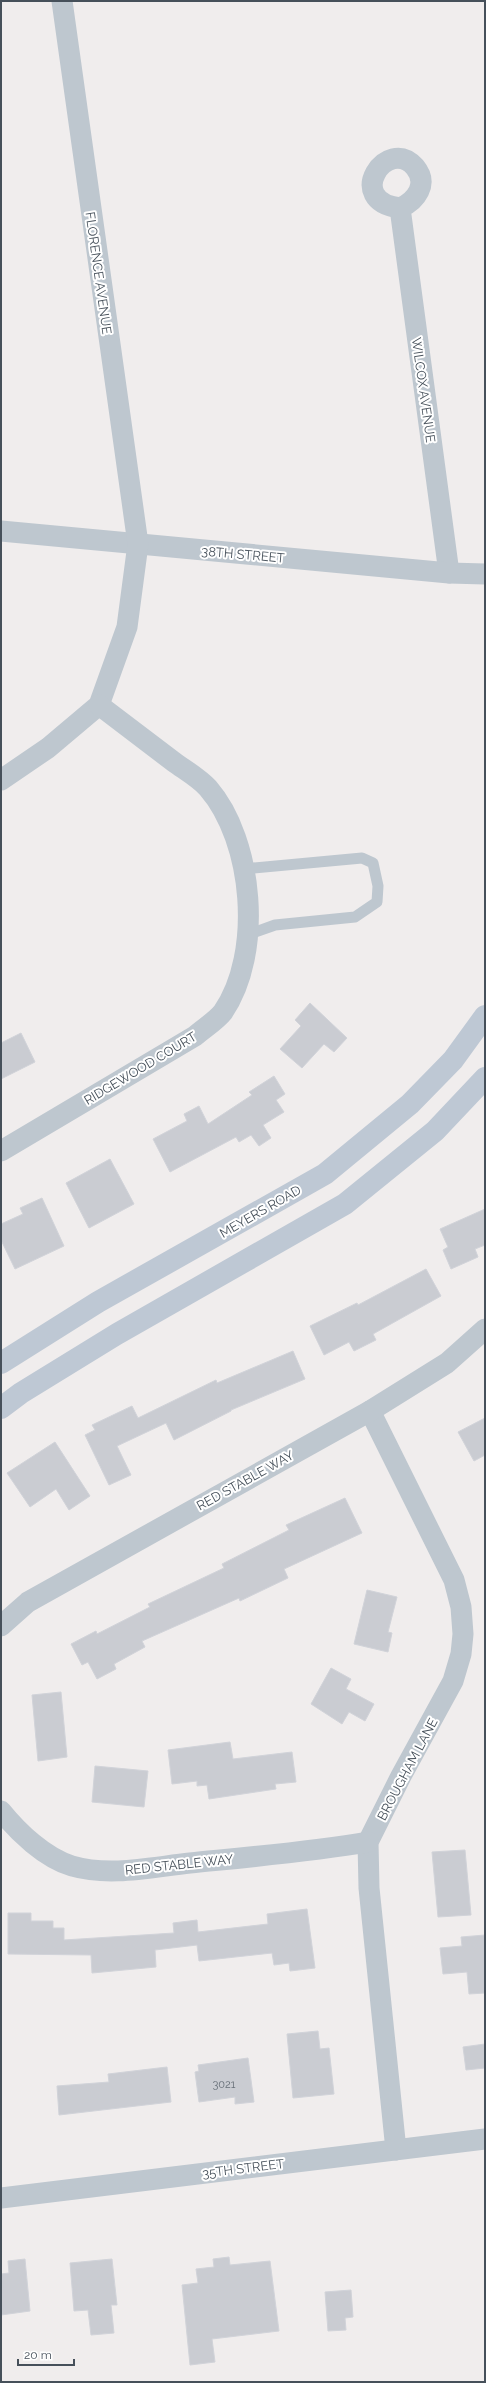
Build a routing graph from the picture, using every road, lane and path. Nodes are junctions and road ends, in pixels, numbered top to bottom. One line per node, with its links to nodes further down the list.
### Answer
1 (62, 1): 4 (street, FLORENCE AVENUE)
2 (400, 208): 5 (street, WILCOX AVENUE)
3 (1, 531): 4 (street, 38TH STREET)
4 (138, 544): 5 (street, 38TH STREET); 7 (street, FLORENCE AVENUE)
5 (449, 573): 6 (street, 38TH STREET)
6 (485, 574)
7 (99, 705): 8 (street); 9 (street, RIDGEWOOD COURT)
8 (1, 780)
9 (242, 868): 10 (street, RIDGEWOOD COURT); 10 (lane)
10 (247, 935): 13 (street, RIDGEWOOD COURT)
11 (485, 1016): 15 (street, MEYERS ROAD)
12 (485, 1078): 16 (street)
13 (1, 1151)
14 (485, 1329): 17 (street, RED STABLE WAY)
15 (1, 1363)
16 (1, 1408)
17 (370, 1411): 18 (street, RED STABLE WAY); 20 (street, BROUGHAM LANE)
18 (1, 1626)
19 (3, 1817): 20 (street, RED STABLE WAY)
20 (368, 1842): 22 (street, BROUGHAM LANE)
21 (485, 2140): 22 (street, 35TH STREET)
22 (396, 2150): 23 (street, 35TH STREET)
23 (1, 2198)

